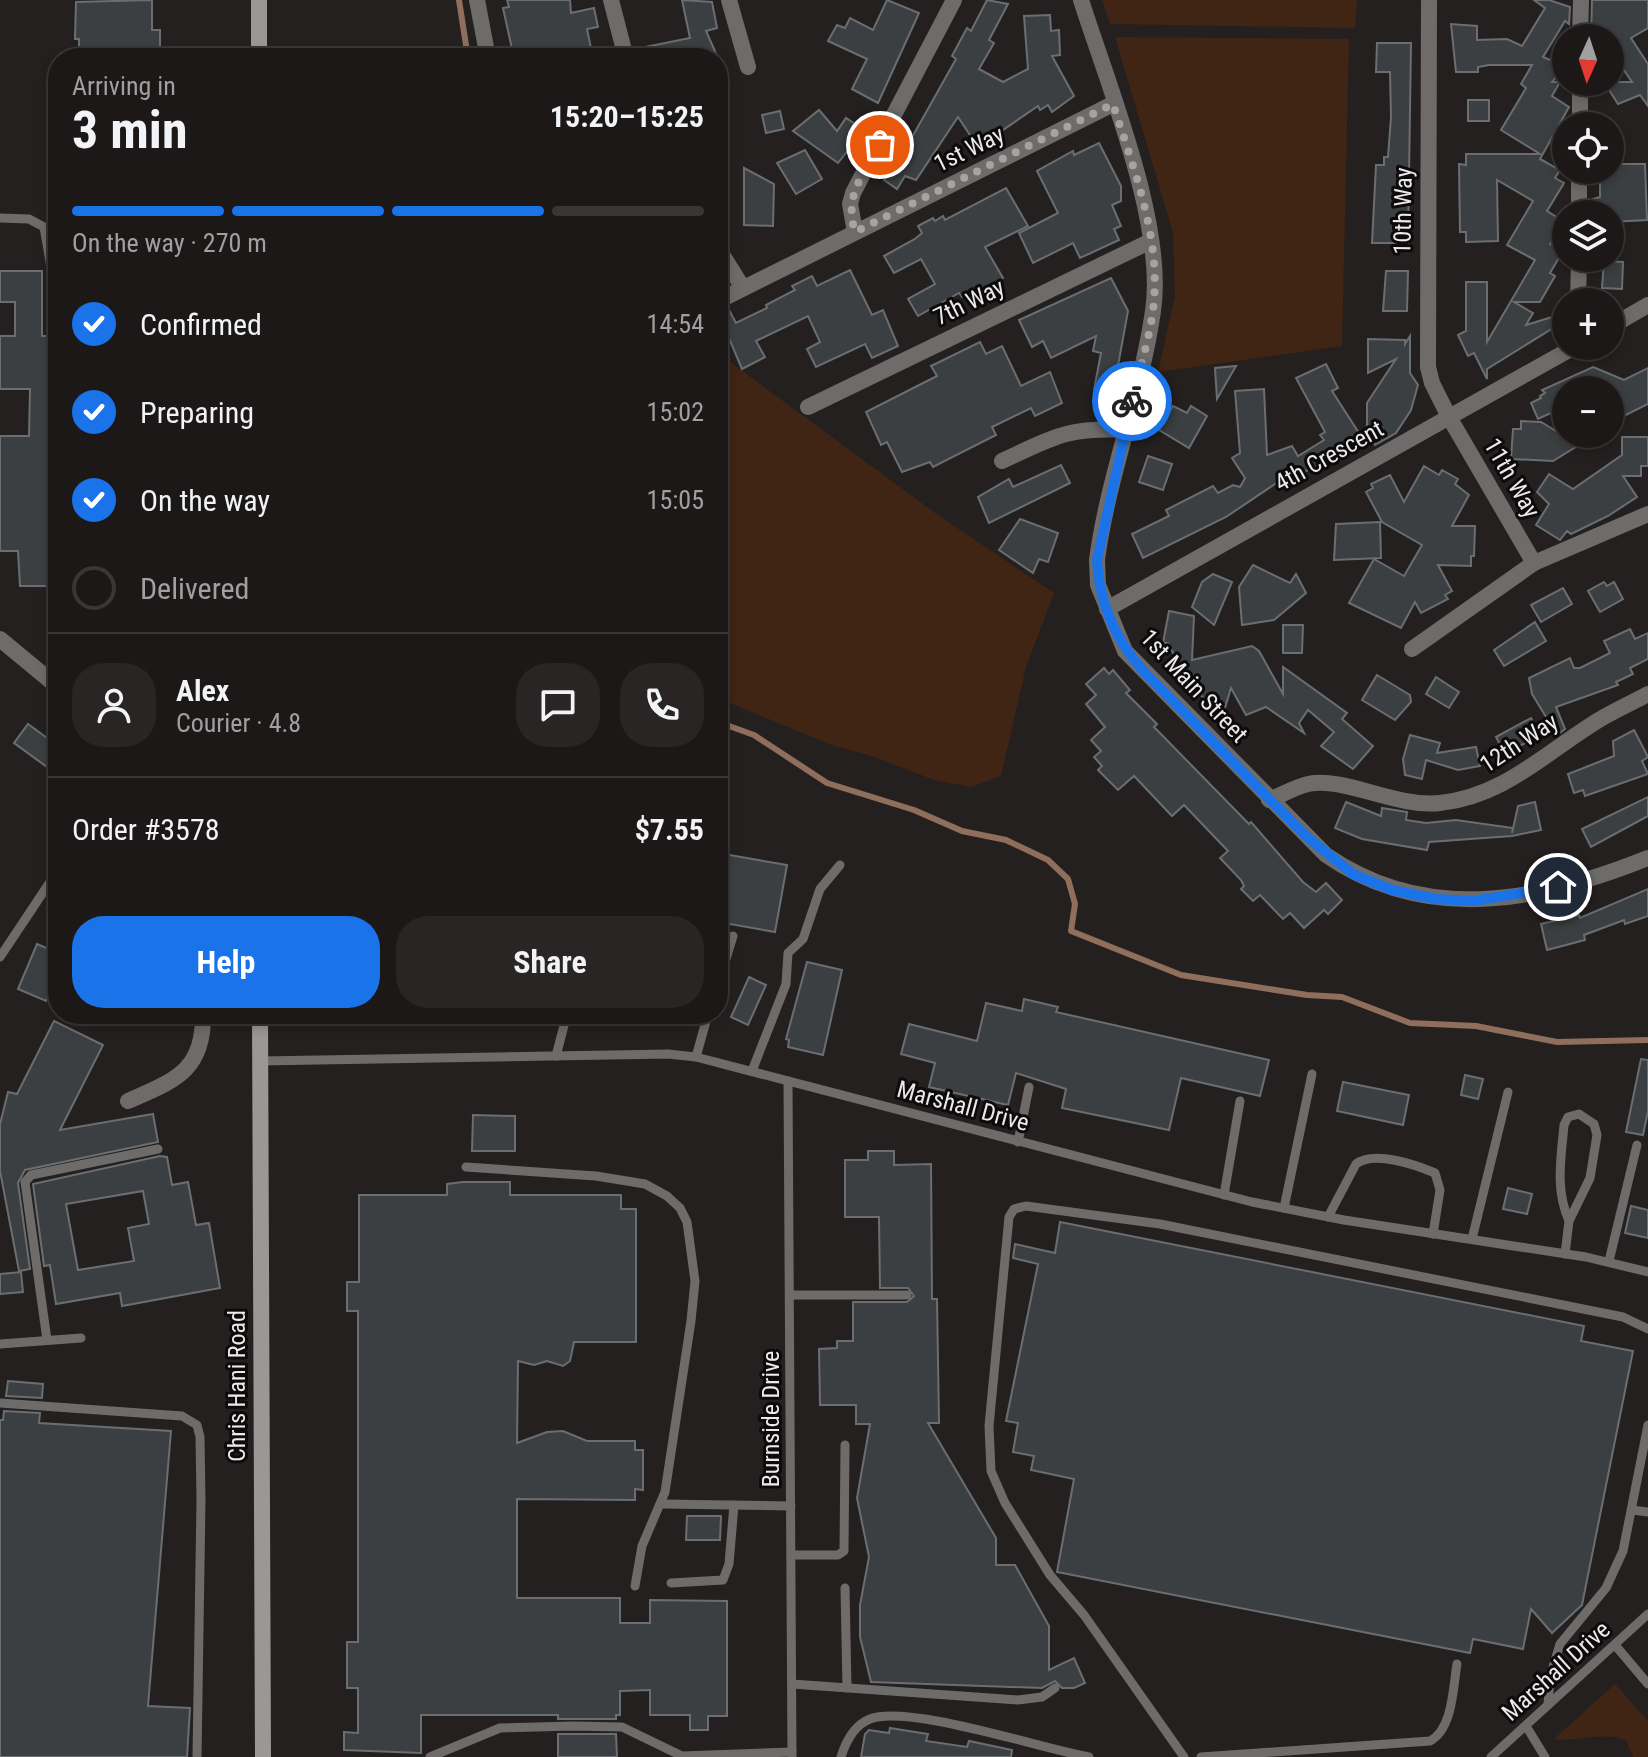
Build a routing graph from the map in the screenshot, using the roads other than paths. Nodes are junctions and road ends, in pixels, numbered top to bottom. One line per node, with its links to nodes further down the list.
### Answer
1 (259, 0): 10 (main road)
2 (477, 0): 11 (street)
3 (611, 0): 12 (street)
4 (729, 0): 13 (street)
5 (954, 0): 16 (street)
6 (1081, 0): 14 (street, 1st Main Street)
7 (1429, 0): 26 (street, 10th Way)
8 (1581, 0): 9 (street)
9 (1580, 24)
10 (259, 48)
11 (486, 48)
12 (623, 48)
13 (748, 67)
14 (1113, 104): 16 (street, 1st Way); 17 (street, 1st Main Street)
15 (0, 218): 18 (lane)
16 (855, 232): 20 (street, 1st Way)
17 (1151, 241): 25 (street, 7th Way); 27 (street, 1st Main Street)
18 (48, 250)
19 (728, 264): 20 (street)
20 (743, 288): 21 (street, 1st Way)
21 (728, 296)
22 (1648, 305): 23 (street)
23 (1624, 319)
24 (1552, 359): 26 (street, 4th Crescent)
25 (808, 407)
26 (1449, 417): 30 (street, 11th Way); 31 (street, 4th Crescent)
27 (1126, 430): 28 (street); 31 (street, 1st Main Street)
28 (1002, 461)
29 (1648, 514): 30 (street)
30 (1534, 563): 33 (street)
31 (1107, 609): 36 (street, 1st Main Street)
32 (0, 639): 34 (street)
33 (1412, 649)
34 (48, 679)
35 (1648, 694): 36 (street, 12th Way)
36 (1269, 800): 37 (street, 1st Main Street)
37 (1648, 858)
38 (840, 865): 50 (lane)
39 (48, 885): 42 (lane)
40 (733, 936): 41 (lane)
41 (728, 952)
42 (0, 957)
43 (201, 1024): 55 (street)
44 (260, 1024): 49 (main road, Chris Hani Road)
45 (564, 1024): 47 (lane)
46 (705, 1024): 48 (lane)
47 (556, 1056): 48 (lane, Marshall Drive); 49 (lane, Marshall Drive)
48 (696, 1057): 50 (lane, Marshall Drive)
49 (260, 1061): 99 (main road, Chris Hani Road)
50 (752, 1071): 52 (lane, Marshall Drive)
51 (1312, 1074): 62 (lane)
52 (788, 1081): 57 (lane, Marshall Drive); 70 (lane, Burnside Drive)
53 (1029, 1087): 57 (lane)
54 (1508, 1092): 66 (lane)
55 (128, 1101)
56 (1240, 1101): 61 (lane)
57 (1018, 1142): 61 (lane, Marshall Drive)
58 (1637, 1145): 68 (lane)
59 (158, 1149): 74 (lane)
60 (466, 1167): 79 (lane)
61 (1224, 1195): 62 (lane, Marshall Drive)
62 (1284, 1208): 63 (lane, Marshall Drive)
63 (1328, 1217): 65 (lane, Marshall Drive); 65 (lane)
64 (1569, 1221): 64 (lane); 67 (lane)
65 (1433, 1234): 66 (lane, Marshall Drive)
66 (1472, 1239): 67 (lane, Marshall Drive)
67 (1565, 1254): 68 (lane, Marshall Drive)
68 (1609, 1261): 69 (lane, Marshall Drive)
69 (1648, 1272)
70 (792, 1295): 71 (lane); 81 (lane, Burnside Drive)
71 (907, 1295)
72 (1648, 1329): 103 (lane)
73 (81, 1338): 74 (lane)
74 (47, 1340): 75 (lane)
75 (0, 1344)
76 (0, 1403): 98 (lane)
77 (1648, 1425): 82 (lane)
78 (845, 1445): 84 (lane)
79 (662, 1504): 80 (lane); 86 (lane)
80 (734, 1505): 81 (lane); 85 (lane)
81 (791, 1506): 84 (lane, Burnside Drive)
82 (1632, 1510): 83 (lane); 95 (lane)
83 (1648, 1512)
84 (791, 1555): 91 (lane, Burnside Drive)
85 (671, 1583)
86 (635, 1586)
87 (845, 1588): 93 (lane)
88 (1648, 1614): 89 (lane, Marshall Drive)
89 (1615, 1645): 92 (lane); 95 (lane, Marshall Drive)
90 (1457, 1664): 104 (lane)
91 (792, 1684): 93 (lane); 97 (lane, Burnside Drive)
92 (1648, 1684)
93 (847, 1688): 94 (lane)
94 (1055, 1688)
95 (1548, 1705): 96 (lane, Marshall Drive)
96 (1526, 1726): 105 (lane, Marshall Drive); 106 (lane)
97 (792, 1754): 100 (lane)
98 (197, 1757)
99 (263, 1757)
100 (430, 1757)
101 (841, 1757): 102 (lane)
102 (1089, 1757)
103 (1184, 1757)
104 (1201, 1757)
105 (1491, 1757)
106 (1545, 1757)

